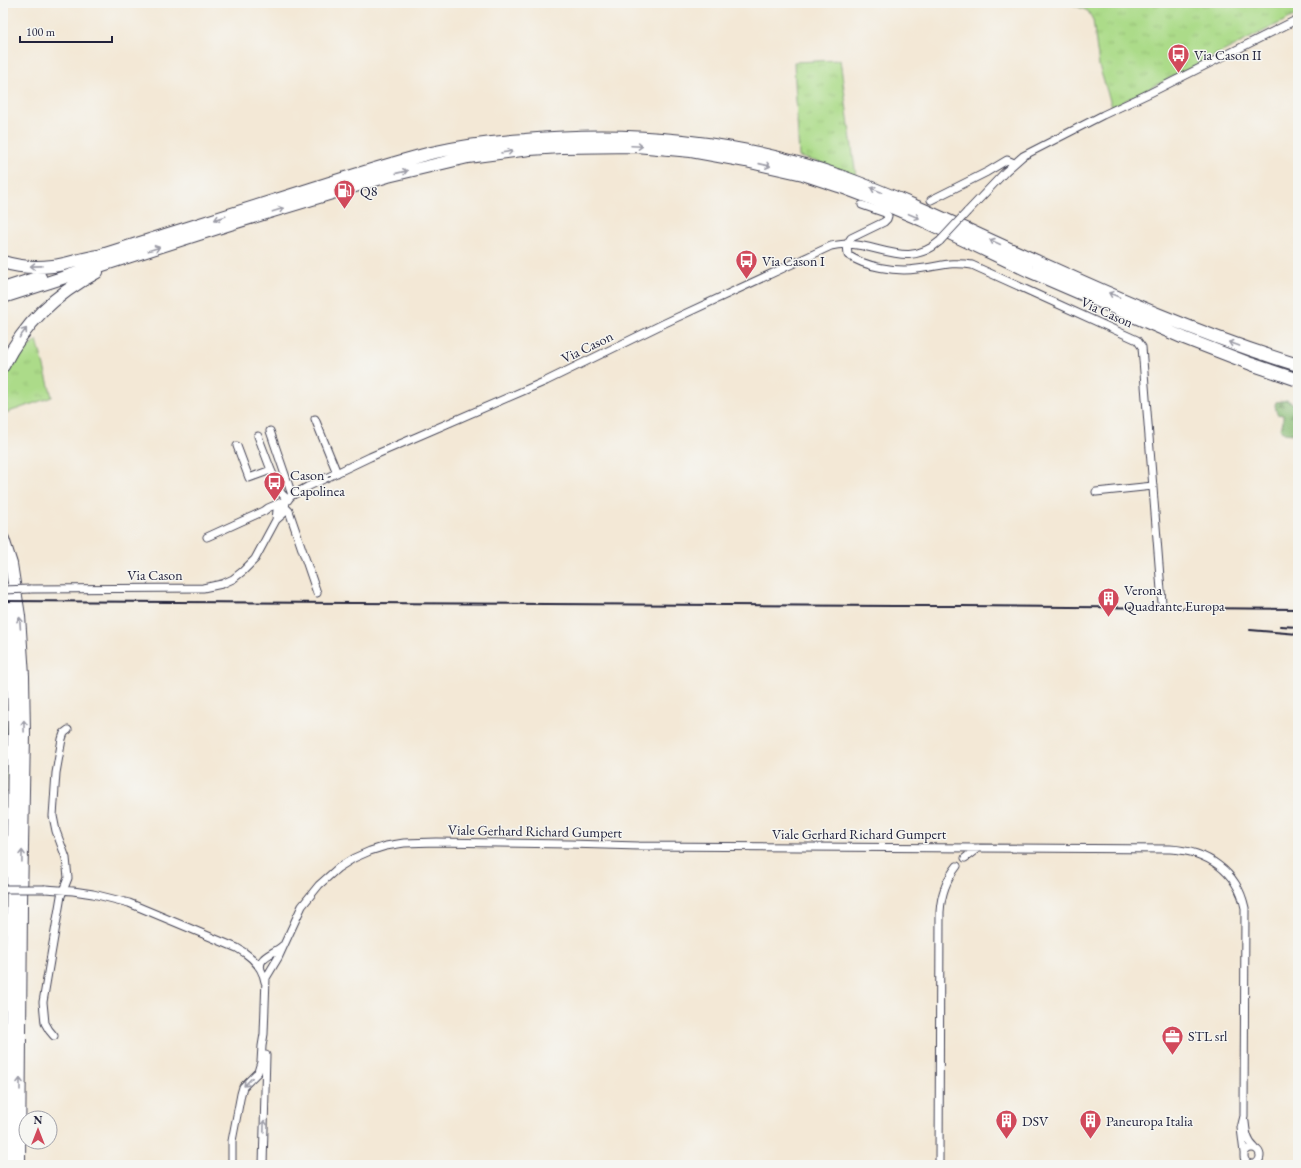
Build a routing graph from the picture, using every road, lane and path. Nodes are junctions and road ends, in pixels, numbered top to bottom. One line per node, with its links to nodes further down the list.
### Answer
1 (1298, 19): 2 (street, Via Cason)
2 (1014, 163): 3 (street, Via Cason); 5 (street, Via Cason, bridge)
3 (931, 200)
4 (862, 205): 5 (street, Via Cason)
5 (847, 244): 21 (street, Via Cason); 22 (street, Via Cason)
6 (99, 256): 7 (highway, one-way to 7); 9 (highway); 11 (highway, one-way to 6)
7 (3, 262)
8 (117, 262): 10 (highway); 13 (highway, one-way to 8); 15 (highway, one-way to 15)
9 (3, 288)
10 (3, 298)
11 (1271, 357): 12 (highway); 14 (highway)
12 (1298, 362)
13 (3, 366)
14 (1298, 366)
15 (1298, 380)
16 (315, 418): 21 (street)
17 (270, 431): 24 (street)
18 (258, 436): 20 (street)
19 (237, 446): 20 (street)
20 (271, 470): 24 (street)
21 (337, 473): 24 (street, Via Cason)
22 (1153, 486): 23 (street); 32 (street, Via Cason)
23 (1096, 492)
24 (288, 501): 25 (street, Via Cason); 26 (street, Via Cason); 27 (street, Via Cason); 31 (street)
25 (277, 510): 26 (street, Via Cason); 27 (street, Via Cason)
26 (264, 511): 27 (street); 28 (street, Via Cason)
27 (276, 520): 30 (street, Via Cason, bridge)
28 (207, 537)
29 (4, 540): 49 (highway, one-way to 29)
30 (3, 589): 48 (highway)
31 (317, 593)
32 (1162, 602)
33 (68, 730): 38 (street)
34 (978, 848): 35 (street); 39 (street, Viale Gerhard Richard Gumpert); 44 (street, Viale Gerhard Richard Gumpert)
35 (965, 858)
36 (957, 866): 52 (street)
37 (3, 889): 38 (street, bridge)
38 (63, 890): 40 (street); 43 (street)
39 (277, 954): 40 (street); 41 (street)
40 (261, 970): 41 (street)
41 (265, 985): 42 (street)
42 (264, 1034): 50 (street, one-way to 50); 51 (street, one-way to 42)
43 (54, 1036)
44 (1244, 1116): 45 (street, Viale Gerhard Richard Gumpert); 46 (street, Viale Gerhard Richard Gumpert)
45 (1255, 1148): 46 (street); 47 (street)
46 (1244, 1155): 47 (street); 53 (street, Viale Gerhard Richard Gumpert)
47 (1254, 1164)
48 (10, 1165)
49 (19, 1165)
50 (232, 1165)
51 (263, 1165)
52 (939, 1165)
53 (1242, 1165)

